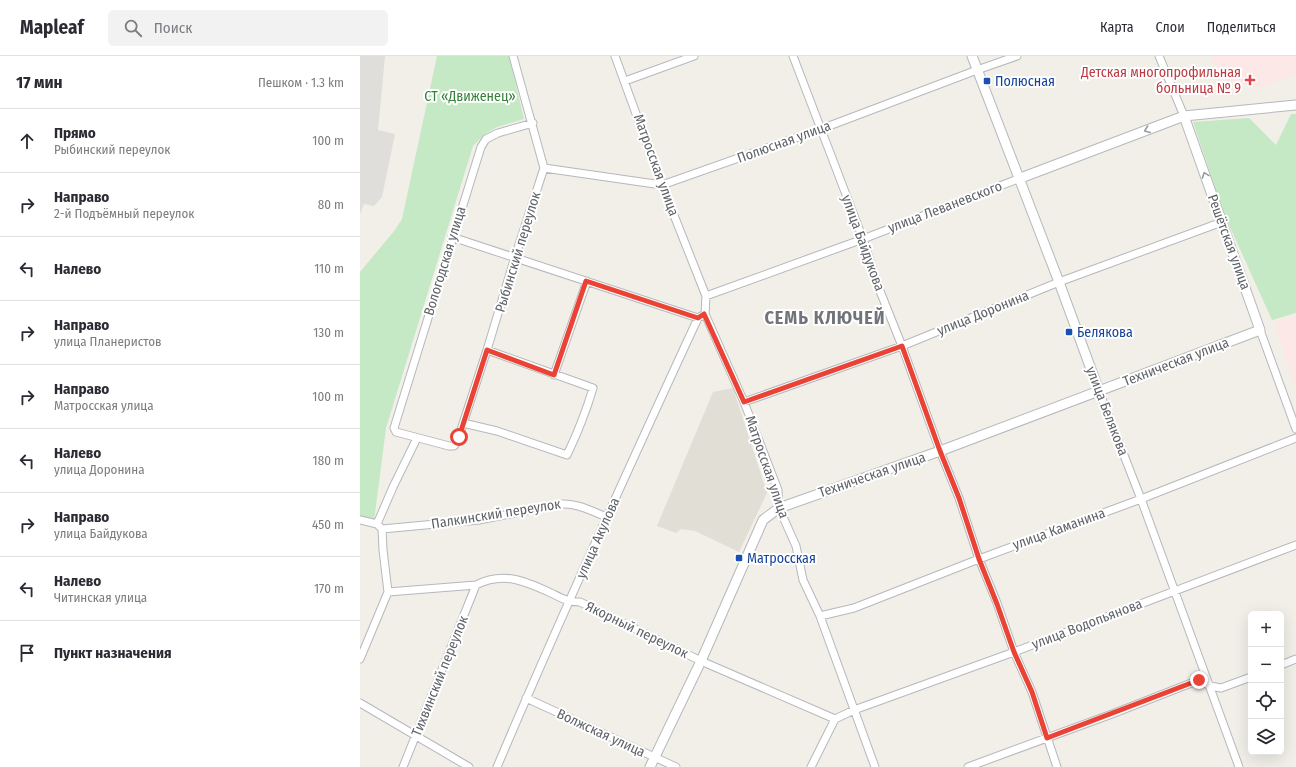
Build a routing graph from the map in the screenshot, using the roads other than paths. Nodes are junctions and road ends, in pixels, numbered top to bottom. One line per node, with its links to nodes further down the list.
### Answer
1 (513, 56): 12 (street)
2 (615, 56): 9 (street, Матросская улица)
3 (694, 56): 9 (street)
4 (793, 56): 13 (street, улица Байдукова)
5 (972, 56): 8 (street, улица Белякова)
6 (1017, 56): 8 (street, Полюсная улица)
7 (1159, 56): 11 (street, Решётская улица)
8 (978, 70): 13 (street, Полюсная улица); 15 (street, улица Белякова)
9 (625, 81): 16 (street, Матросская улица)
10 (1296, 105): 11 (street, улица Леваневского)
11 (1184, 116): 15 (street, улица Леваневского, one-way to 15); 17 (street, Решётская улица, one-way to 11)
12 (533, 124): 14 (street); 18 (street, Вологодская улица)
13 (821, 130): 16 (street, Полюсная улица); 19 (street, улица Байдукова)
14 (544, 168): 16 (street, Полюсная улица); 20 (street, Рыбинский переулок)
15 (1018, 179): 19 (street, улица Леваневского); 22 (street, улица Белякова)
16 (662, 185): 23 (street, Матросская улица)
17 (1222, 222): 22 (street, улица Доронина); 26 (street, Решётская улица)
18 (452, 237): 20 (street); 34 (street, Вологодская улица)
19 (863, 239): 23 (street, улица Леваневского); 27 (street, улица Байдукова)
20 (515, 257): 21 (street); 28 (street, Рыбинский переулок)
21 (586, 281): 25 (street); 29 (street)
22 (1059, 282): 27 (street, улица Доронина); 30 (street, улица Белякова)
23 (706, 296): 24 (street, Матросская улица)
24 (704, 314): 25 (street); 31 (street, Матросская улица)
25 (698, 318): 39 (street, улица Акулова)
26 (1260, 330): 30 (street, Техническая улица); 33 (street, Решётская улица)
27 (902, 346): 31 (street, улица Доронина); 36 (street, улица Байдукова)
28 (487, 350): 29 (street); 32 (street, Рыбинский переулок)
29 (554, 375): 32 (street)
30 (1099, 391): 36 (street, Техническая улица); 37 (street, улица Белякова)
31 (744, 402): 38 (street, Матросская улица)
32 (463, 424): 34 (street, Рыбинский переулок)
33 (1296, 429)
34 (417, 438): 41 (street)
35 (1296, 438): 37 (street, улица Каманина)
36 (940, 451): 38 (street, Техническая улица); 43 (street, улица Байдукова)
37 (1141, 499): 43 (street, улица Каманина); 45 (street, улица Белякова)
38 (779, 508): 48 (street, Матросская улица); 52 (street, Техническая улица)
39 (607, 518): 41 (street, Палкинский переулок); 47 (street, улица Акулова)
40 (360, 520): 41 (street, Палкинский переулок)
41 (380, 526): 46 (street)
42 (1296, 545): 45 (street, улица Водопьянова)
43 (979, 559): 48 (street, улица Каманина); 49 (street, улица Байдукова)
44 (476, 585): 46 (street, Якорный переулок); 47 (street, Якорный переулок); 60 (street, Тихвинский переулок)
45 (1174, 591): 49 (street, улица Водопьянова); 55 (street, улица Белякова)
46 (388, 592): 50 (street)
47 (569, 602): 52 (street, Якорный переулок); 56 (street, улица Акулова)
48 (820, 616): 58 (street, Матросская улица)
49 (1014, 652): 58 (street, улица Водопьянова); 61 (street, улица Байдукова)
50 (360, 659)
51 (1296, 659): 53 (street)
52 (701, 661): 59 (street, Якорный переулок); 62 (street, Техническая улица)
53 (1284, 664)
54 (1248, 678): 55 (street)
55 (1210, 686): 61 (street); 72 (street, улица Белякова)
56 (526, 698): 62 (street, Волжская улица); 65 (street, улица Акулова)
57 (360, 702): 60 (street)
58 (854, 710): 59 (street); 69 (street, Матросская улица)
59 (835, 719): 68 (street)
60 (416, 736): 63 (street, Тихвинский переулок); 64 (street)
61 (1047, 738): 70 (street); 71 (street, улица Байдукова)
62 (655, 757): 66 (street, Техническая улица); 67 (street, Волжская улица)
63 (403, 767)
64 (469, 767)
65 (497, 767)
66 (650, 767)
67 (676, 767)
68 (811, 767)
69 (875, 767)
70 (968, 767)
71 (1057, 767)
72 (1239, 767)

